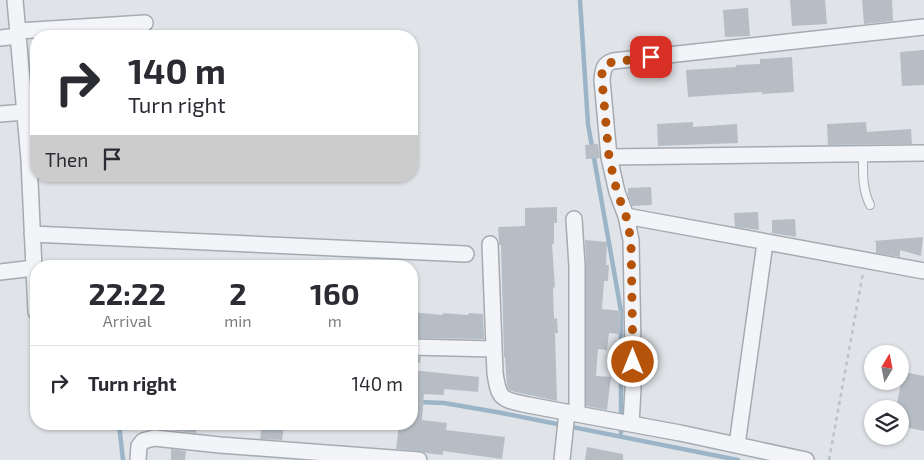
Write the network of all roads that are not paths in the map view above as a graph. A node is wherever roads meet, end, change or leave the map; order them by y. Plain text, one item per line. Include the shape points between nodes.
1 (15, 0) edge
2 (146, 23) dead end
3 (924, 28) edge
4 (65, 30) edge
5 (30, 33) edge
6 (18, 34) junction
7 (0, 38) edge
8 (25, 112) junction
9 (0, 114) edge
10 (30, 142) edge
11 (924, 153) edge
12 (863, 155) junction
13 (609, 157) junction
14 (33, 182) edge
15 (870, 205) dead end
16 (626, 216) junction
17 (574, 219) dead end
18 (32, 234) junction
19 (765, 243) junction
20 (490, 244) dead end
21 (466, 254) dead end
22 (34, 260) edge
23 (30, 268) edge
24 (924, 271) edge
25 (0, 272) edge
26 (418, 347) edge
27 (494, 349) junction
28 (572, 413) junction
29 (631, 424) junction
30 (737, 445) junction
31 (138, 460) edge
32 (418, 460) edge
33 (562, 460) edge
34 (806, 460) edge

1 - 6 street
2 - 4 street
3 - 13 street via 607,63 602,80
5 - 6 street
6 - 7 street
6 - 8 street
8 - 9 street
8 - 10 street
11 - 12 street
12 - 13 street
12 - 15 lane via 863,176
13 - 16 street
14 - 18 street
16 - 19 street
16 - 29 street via 631,240 633,285
17 - 28 street
18 - 21 street
18 - 22 street
19 - 24 street
19 - 30 street
20 - 27 street
23 - 25 street
26 - 27 street
27 - 28 street via 497,389 502,397
28 - 29 street
28 - 33 street
29 - 30 street
30 - 34 street
31 - 32 street via 139,446 143,441 154,438

